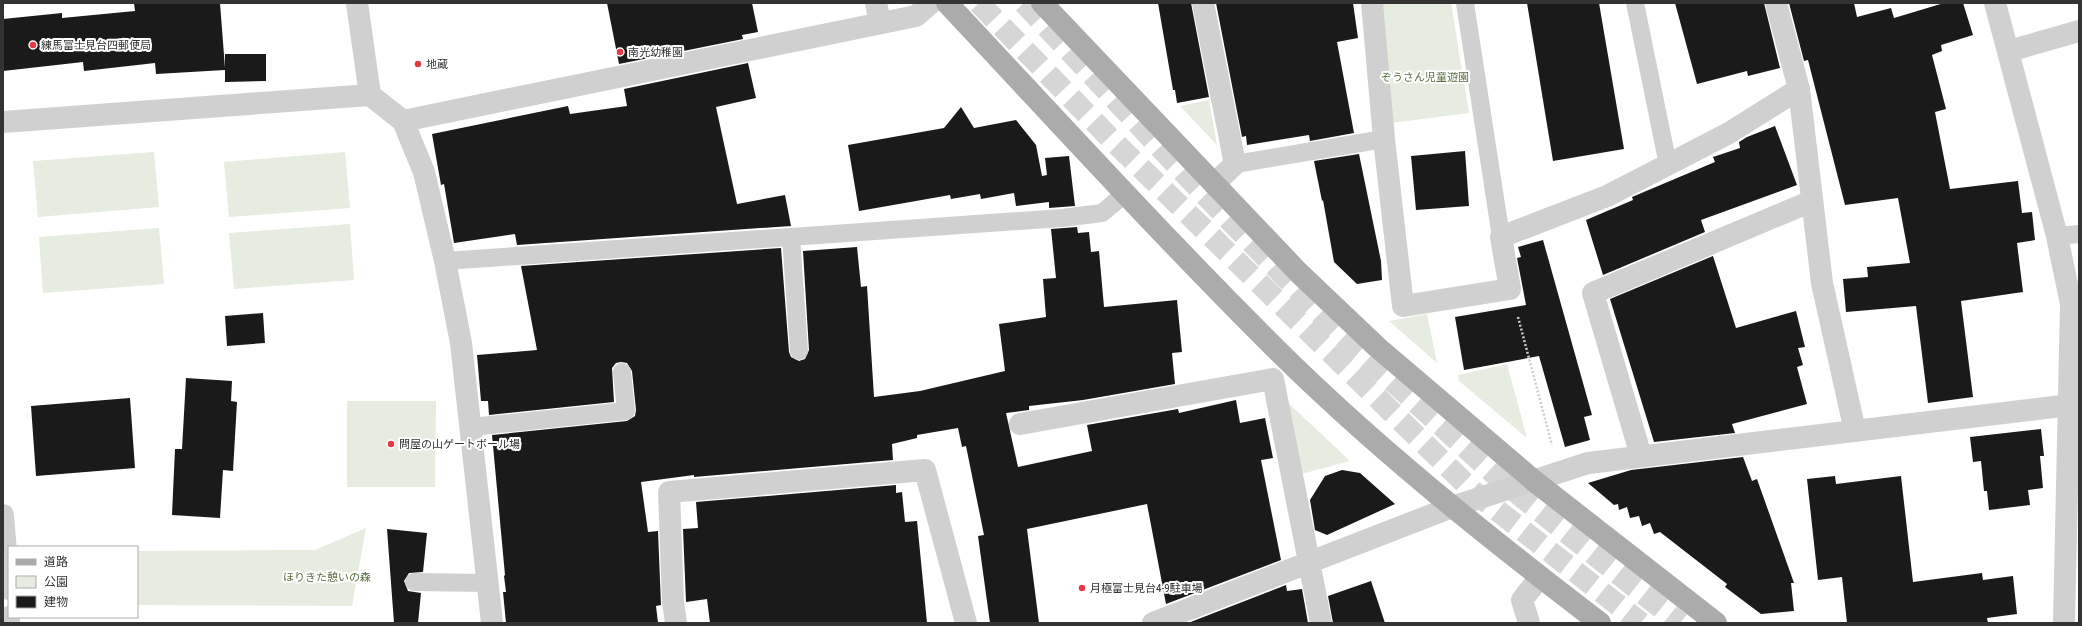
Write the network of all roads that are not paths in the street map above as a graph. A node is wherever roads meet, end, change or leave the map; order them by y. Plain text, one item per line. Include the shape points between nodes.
1 (357, 3) edge
2 (931, 3) edge
3 (947, 3) edge
4 (1203, 3) edge
5 (1372, 3) edge
6 (1465, 3) edge
7 (1634, 3) edge
8 (1776, 3) edge
9 (1995, 3) edge
10 (1046, 5) edge
11 (878, 13) edge
12 (2079, 31) edge
13 (2008, 51) junction
14 (1798, 89) junction
15 (370, 95) junction
16 (403, 120) junction
17 (3, 122) edge
18 (1384, 139) junction
19 (1235, 164) junction
20 (1668, 165) junction
21 (1214, 184) junction
22 (1126, 193) junction
23 (1812, 201) junction
24 (2079, 234) edge
25 (2057, 236) junction
26 (791, 237) junction
27 (1501, 237) junction
28 (445, 261) junction
29 (799, 351) dead end
30 (1289, 361) junction
31 (622, 372) dead end
32 (1273, 379) junction
33 (2074, 404) edge
34 (1020, 424) dead end
35 (471, 427) junction
36 (1855, 431) junction
37 (1641, 456) junction
38 (1533, 480) junction
39 (1452, 507) junction
40 (3, 515) edge
41 (1310, 562) junction
42 (8, 576) edge
43 (1540, 578) junction
44 (414, 582) dead end
45 (488, 583) junction
46 (2069, 616) edge
47 (492, 623) edge
48 (676, 623) edge
49 (966, 623) edge
50 (1154, 623) edge
51 (1320, 623) edge
52 (1530, 623) edge
53 (1600, 623) edge
54 (1716, 623) edge

1 - 15 street
2 - 11 street via 916,16
3 - 22 main road
4 - 19 street
5 - 18 street
6 - 27 lane
7 - 20 lane
8 - 14 street
9 - 13 street
10 - 21 main road
11 - 16 street
12 - 13 street
13 - 25 street
14 - 20 street via 1730,133
14 - 23 street
15 - 16 street
15 - 17 street
16 - 28 street via 424,172
18 - 19 lane
18 - 27 street via 1403,306 1510,289
19 - 21 street
20 - 27 street via 1607,196
21 - 38 main road via 1298,272 1377,347
22 - 26 lane via 1102,213
22 - 30 main road
23 - 36 street via 1822,283
23 - 37 street via 1593,293
24 - 25 lane
25 - 33 street via 2071,304
26 - 28 lane
26 - 29 lane
28 - 35 street via 461,343
30 - 32 street
30 - 39 main road via 1356,425
31 - 35 lane via 626,411
32 - 34 street
32 - 41 street
33 - 36 street
33 - 46 street
35 - 45 street
36 - 37 street
37 - 38 street via 1588,463
38 - 39 street
38 - 54 main road
39 - 41 street
39 - 43 main road
40 - 42 street
41 - 50 street
41 - 51 street
43 - 52 street via 1522,600
43 - 53 main road
44 - 45 lane
45 - 47 street
48 - 49 street via 673,602 670,492 925,470

